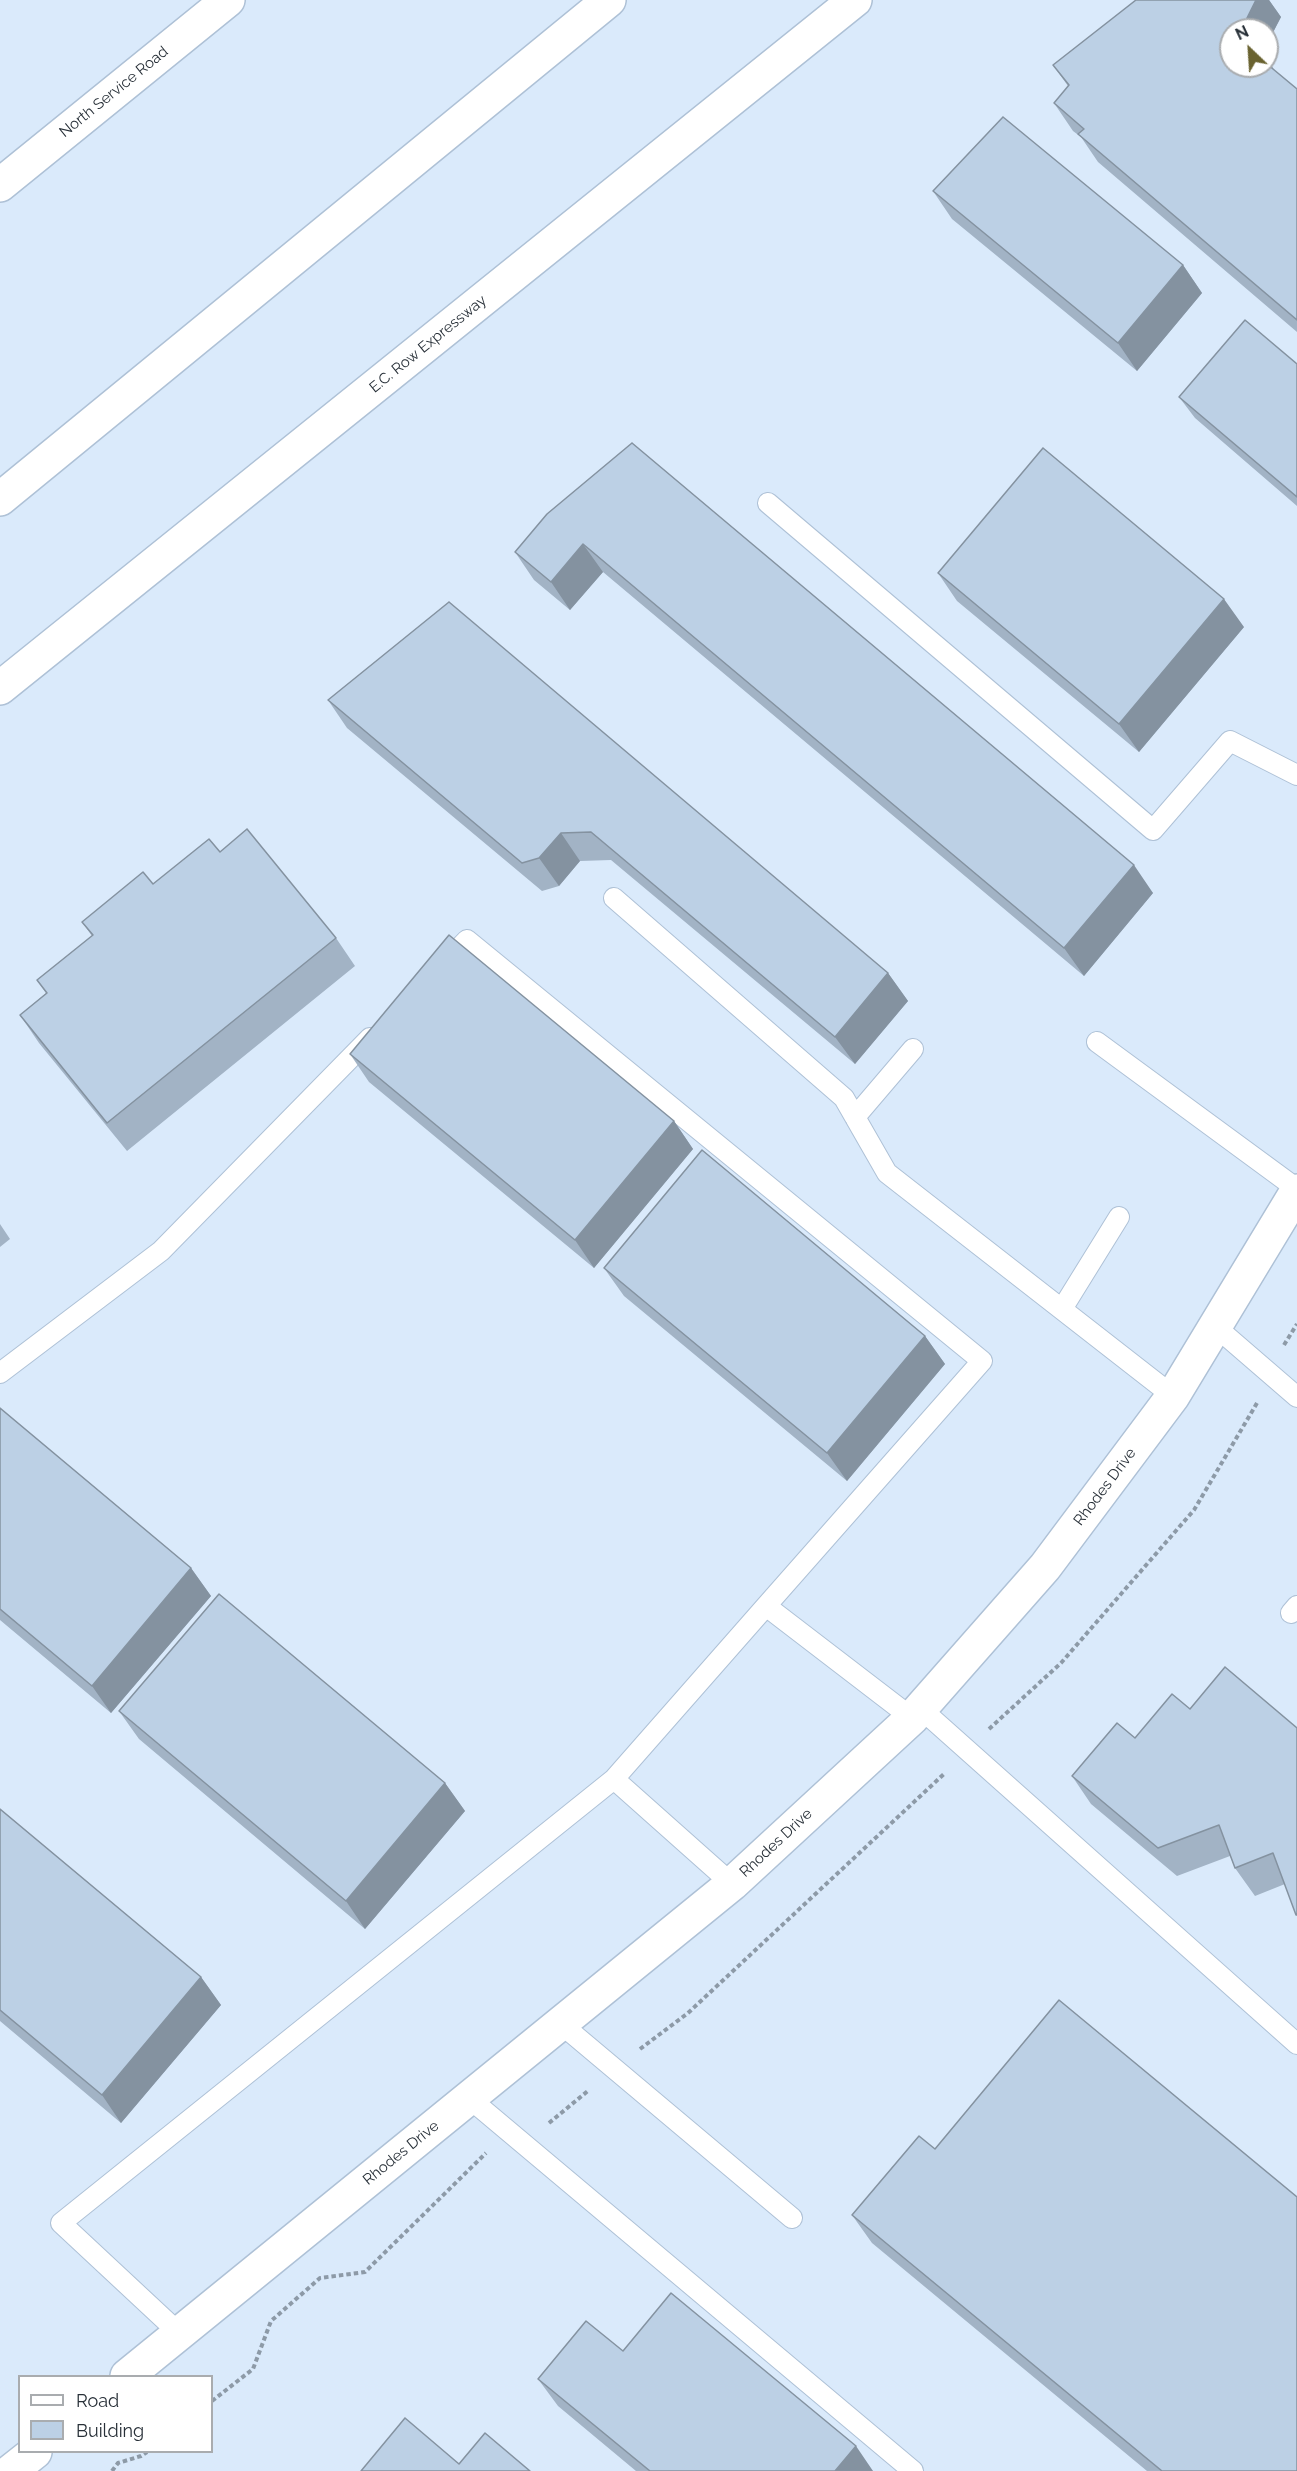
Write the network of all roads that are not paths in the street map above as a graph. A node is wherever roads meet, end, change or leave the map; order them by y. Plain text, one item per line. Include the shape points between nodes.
1 (228, 0) edge
2 (609, 0) edge
3 (855, 0) edge
4 (0, 184) edge
5 (0, 499) edge
6 (768, 503) dead end
7 (0, 688) edge
8 (1297, 775) edge
9 (614, 898) dead end
10 (434, 974) edge
11 (384, 1024) edge
12 (1097, 1042) dead end
13 (913, 1049) dead end
14 (855, 1117) junction
15 (1297, 1190) edge
16 (1119, 1217) dead end
17 (1062, 1310) junction
18 (1216, 1327) junction
19 (0, 1373) edge
20 (1173, 1396) junction
21 (1297, 1397) edge
22 (766, 1606) junction
23 (916, 1713) junction
24 (614, 1779) junction
25 (732, 1884) junction
26 (560, 2023) junction
27 (1297, 2044) edge
28 (469, 2098) junction
29 (792, 2218) dead end
30 (179, 2334) junction
31 (127, 2375) edge
32 (32, 2453) edge
33 (11, 2471) edge
34 (912, 2471) edge

1 - 4 main road, North Service Road
2 - 5 main road
3 - 7 main road, E.C. Row Expressway
6 - 8 lane via 1153,830 1230,741
9 - 14 lane via 844,1098
10 - 22 lane via 467,940 982,1361
11 - 19 lane via 161,1251
12 - 15 lane
13 - 14 lane
14 - 17 lane via 887,1173
15 - 18 main road, Rhodes Drive
16 - 17 lane
17 - 20 lane
18 - 20 main road, Rhodes Drive
18 - 21 lane
20 - 23 main road, Rhodes Drive via 1045,1567
22 - 23 lane
22 - 24 lane
23 - 25 main road, Rhodes Drive
23 - 27 lane
24 - 25 lane
24 - 30 lane via 61,2223
25 - 26 main road, Rhodes Drive
26 - 28 main road, Rhodes Drive
26 - 29 lane
28 - 30 main road, Rhodes Drive
28 - 34 lane
30 - 31 main road, Rhodes Drive
32 - 33 main road

